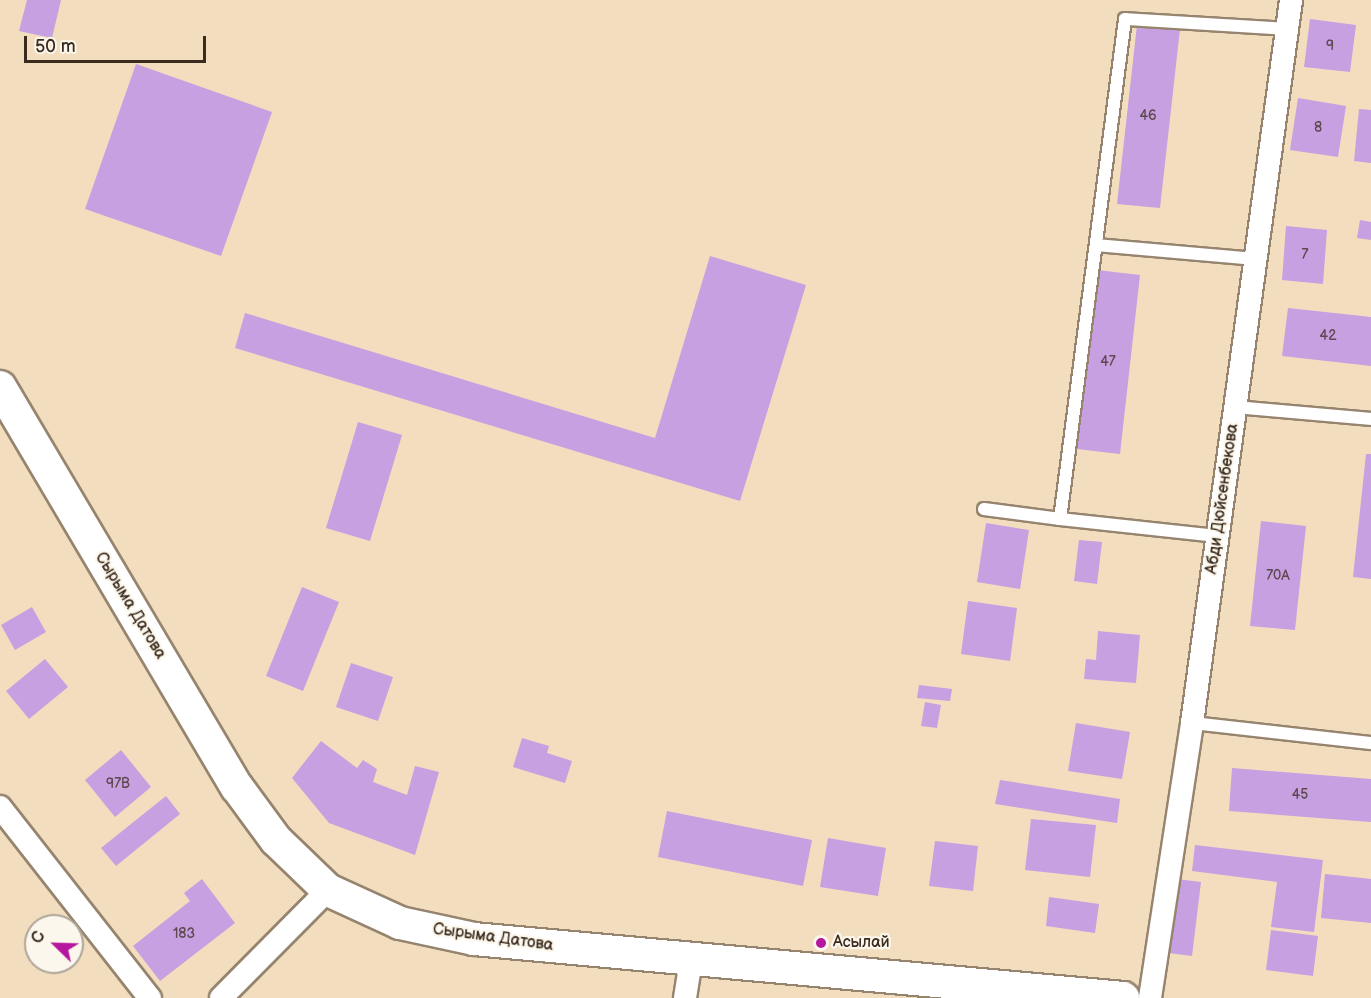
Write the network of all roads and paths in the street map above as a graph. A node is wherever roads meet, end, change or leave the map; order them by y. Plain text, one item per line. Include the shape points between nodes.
1 (1291, 0) edge
2 (1287, 29) junction
3 (1096, 245) junction
4 (1255, 259) junction
5 (0, 387) edge
6 (1235, 407) junction
7 (1371, 419) edge
8 (984, 509) dead end
9 (1060, 519) junction
10 (1217, 536) junction
11 (1192, 723) junction
12 (1371, 743) edge
13 (0, 807) edge
14 (328, 890) junction
15 (690, 961) junction
16 (150, 998) edge
17 (221, 998) edge
18 (685, 998) edge
19 (1123, 998) edge
20 (1149, 998) edge

1 - 2 street, Абди Дюйсенбекова
2 - 3 lane via 1125,19
2 - 4 street, Абди Дюйсенбекова
3 - 4 lane
3 - 9 lane
4 - 6 street, Абди Дюйсенбекова
5 - 14 street, Сырыма Датова via 237,787 276,840
6 - 7 lane
6 - 10 street, Абди Дюйсенбекова
8 - 9 lane
9 - 10 lane
10 - 11 street, Абди Дюйсенбекова
11 - 12 lane
11 - 20 street, Абди Дюйсенбекова
13 - 16 street
14 - 15 street, Сырыма Датова via 400,923 474,939
14 - 17 street
15 - 18 street
15 - 19 street, Сырыма Датова

